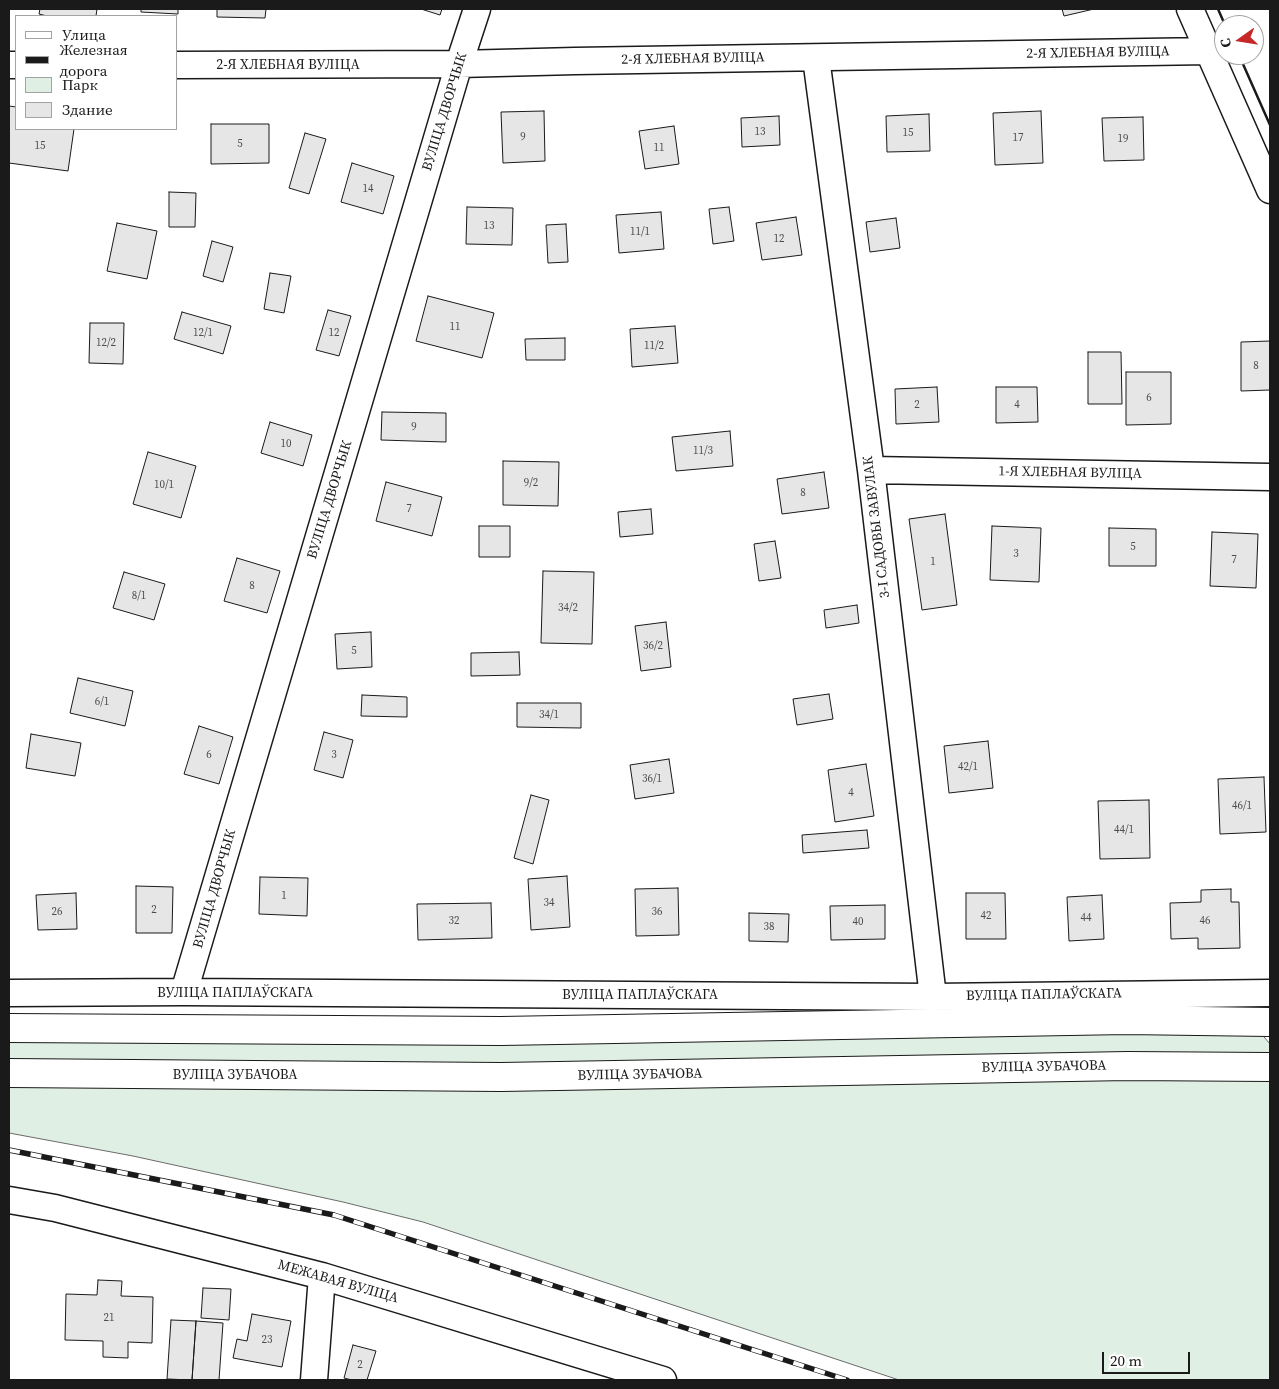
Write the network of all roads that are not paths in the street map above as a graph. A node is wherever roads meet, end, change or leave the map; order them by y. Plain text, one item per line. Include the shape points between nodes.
1 (477, 9) edge
2 (1190, 9) edge
3 (1209, 51) junction
4 (816, 58) junction
5 (458, 64) junction
6 (178, 65) edge
7 (1270, 190) edge
8 (871, 470) junction
9 (1270, 477) edge
10 (184, 992) junction
11 (9, 993) edge
12 (1270, 993) edge
13 (932, 997) junction
14 (1270, 1022) edge
15 (9, 1028) edge
16 (1270, 1068) edge
17 (9, 1074) edge
18 (9, 1200) edge
19 (322, 1276) junction
20 (314, 1380) edge
21 (662, 1380) edge

1 - 5 street, ВУЛІЦА ДВОРЧЫК
2 - 3 street
3 - 4 street, 2-Я ХЛЕБНАЯ ВУЛІЦА
3 - 7 street
4 - 5 street, 2-Я ХЛЕБНАЯ ВУЛІЦА
4 - 8 street, 3-І САДОВЫ ЗАВУЛАК
5 - 6 street, 2-Я ХЛЕБНАЯ ВУЛІЦА
5 - 10 street, ВУЛІЦА ДВОРЧЫК
8 - 9 street, 1-Я ХЛЕБНАЯ ВУЛІЦА
8 - 13 street, 3-І САДОВЫ ЗАВУЛАК
10 - 11 street, ВУЛІЦА ПАПЛАЎСКАГА
10 - 13 street, ВУЛІЦА ПАПЛАЎСКАГА
12 - 13 street, ВУЛІЦА ПАПЛАЎСКАГА
14 - 15 highway via 1126,1020 501,1031
16 - 17 highway, ВУЛІЦА ЗУБАЧОВА via 1118,1066 501,1078
18 - 19 street, МЕЖАВАЯ ВУЛІЦА via 55,1208
19 - 20 street
19 - 21 street, МЕЖАВАЯ ВУЛІЦА

